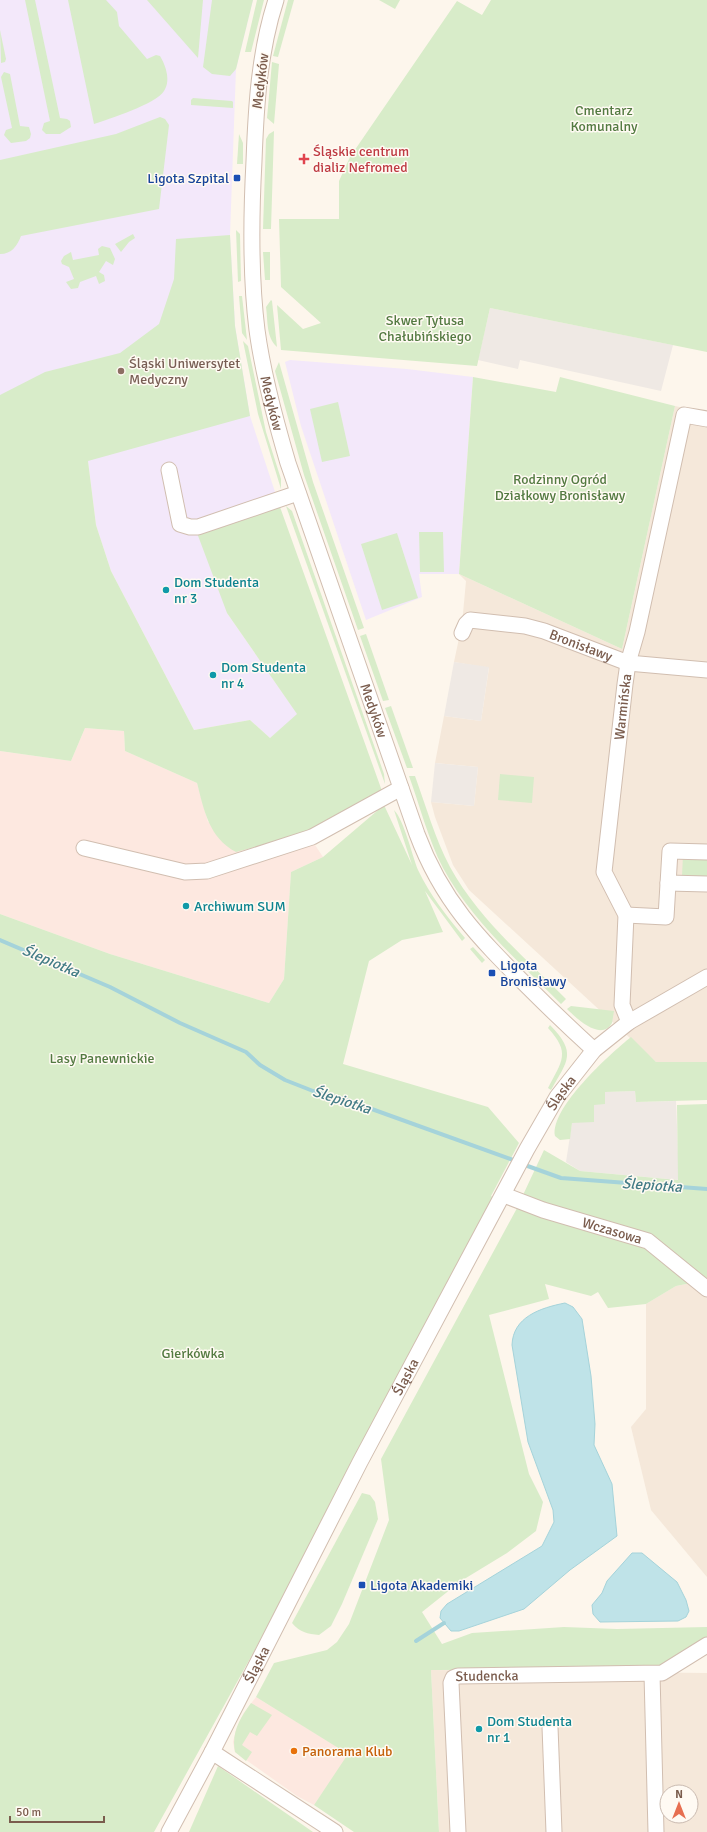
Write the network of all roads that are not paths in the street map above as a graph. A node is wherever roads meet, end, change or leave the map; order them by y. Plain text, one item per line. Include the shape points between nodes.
1 (276, 0) edge
2 (707, 419) edge
3 (169, 470) dead end
4 (298, 493) junction
5 (462, 633) dead end
6 (628, 663) junction
7 (707, 670) edge
8 (401, 788) junction
9 (84, 848) dead end
10 (707, 852) edge
11 (668, 882) junction
12 (707, 884) edge
13 (626, 915) junction
14 (707, 977) edge
15 (629, 1022) junction
16 (594, 1050) junction
17 (504, 1195) junction
18 (707, 1288) edge
19 (707, 1645) edge
20 (657, 1673) junction
21 (550, 1727) dead end
22 (212, 1752) junction
23 (169, 1832) edge
24 (335, 1832) edge
25 (458, 1832) edge
26 (554, 1832) edge
27 (656, 1832) edge

1 - 4 street, Medyków via 262,58 257,96 251,222 257,332 267,387
2 - 6 street, Warmińska via 684,415
3 - 4 street via 180,524 190,527 198,527
4 - 8 street, Medyków
5 - 6 street, Bronisławy via 470,620 525,626
6 - 7 street, Bronisławy
6 - 13 street, Warmińska via 604,872
8 - 9 street via 312,837 207,871 185,872
8 - 16 street, Medyków via 427,860 450,901 498,957
10 - 11 street via 670,851
11 - 12 street
11 - 13 street via 666,917
13 - 15 street, Warmińska via 622,1005
14 - 15 street, Śląska
15 - 16 street, Śląska
16 - 17 street, Śląska via 557,1097
17 - 18 street, Wczasowa via 543,1210 648,1241
17 - 22 street, Śląska via 360,1462
19 - 20 street
20 - 25 street, Studencka via 453,1678 451,1682
20 - 27 street
21 - 26 street
22 - 23 street, Śląska
22 - 24 street

